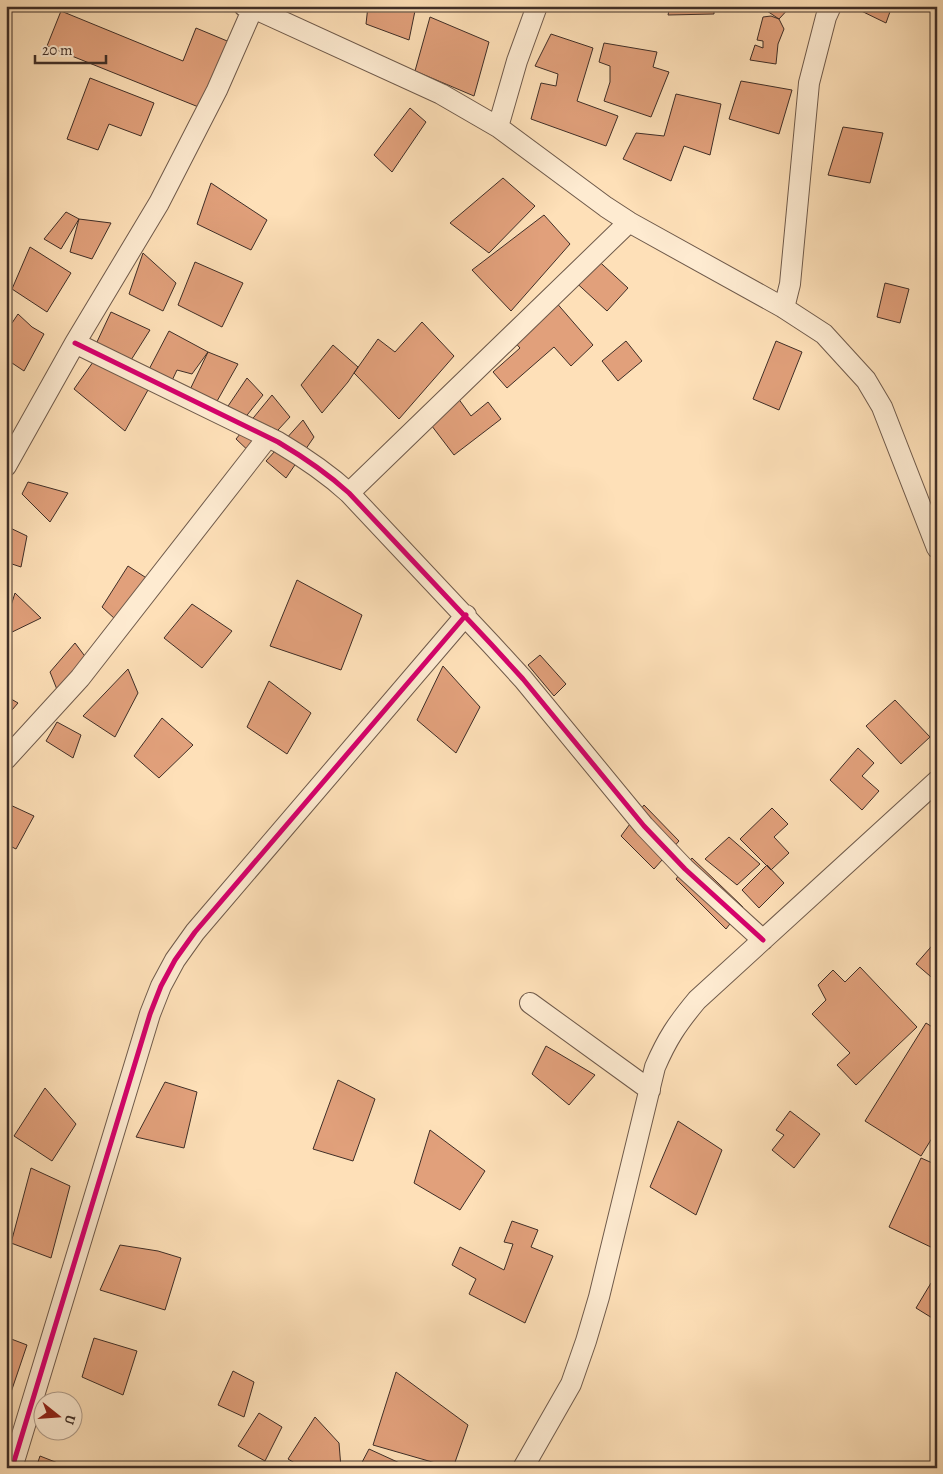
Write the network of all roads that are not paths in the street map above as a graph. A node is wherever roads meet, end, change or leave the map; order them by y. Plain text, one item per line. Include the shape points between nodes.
1 (537, 6) edge
2 (830, 6) edge
3 (249, 7) edge
4 (498, 127) junction
5 (629, 222) junction
6 (784, 308) junction
7 (75, 344) junction
8 (268, 437) junction
9 (6, 466) edge
10 (349, 493) junction
11 (937, 548) edge
12 (466, 615) junction
13 (6, 759) edge
14 (937, 781) edge
15 (763, 940) junction
16 (530, 1003) dead end
17 (650, 1090) junction
18 (12, 1468) edge
19 (524, 1468) edge

1 - 4 street
2 - 6 street via 809,83 790,284
3 - 4 street via 441,94
3 - 7 street via 218,90 159,203
4 - 5 street
5 - 6 street
5 - 10 street
6 - 11 street via 824,334 866,380 882,407
7 - 8 street
7 - 9 street
8 - 10 street via 305,458
8 - 13 street via 80,678
10 - 12 street
12 - 15 street via 660,844
12 - 18 street via 195,932 161,986
14 - 15 street
15 - 17 street via 697,1000 680,1020 665,1042
16 - 17 street
17 - 19 street via 586,1341 571,1384

